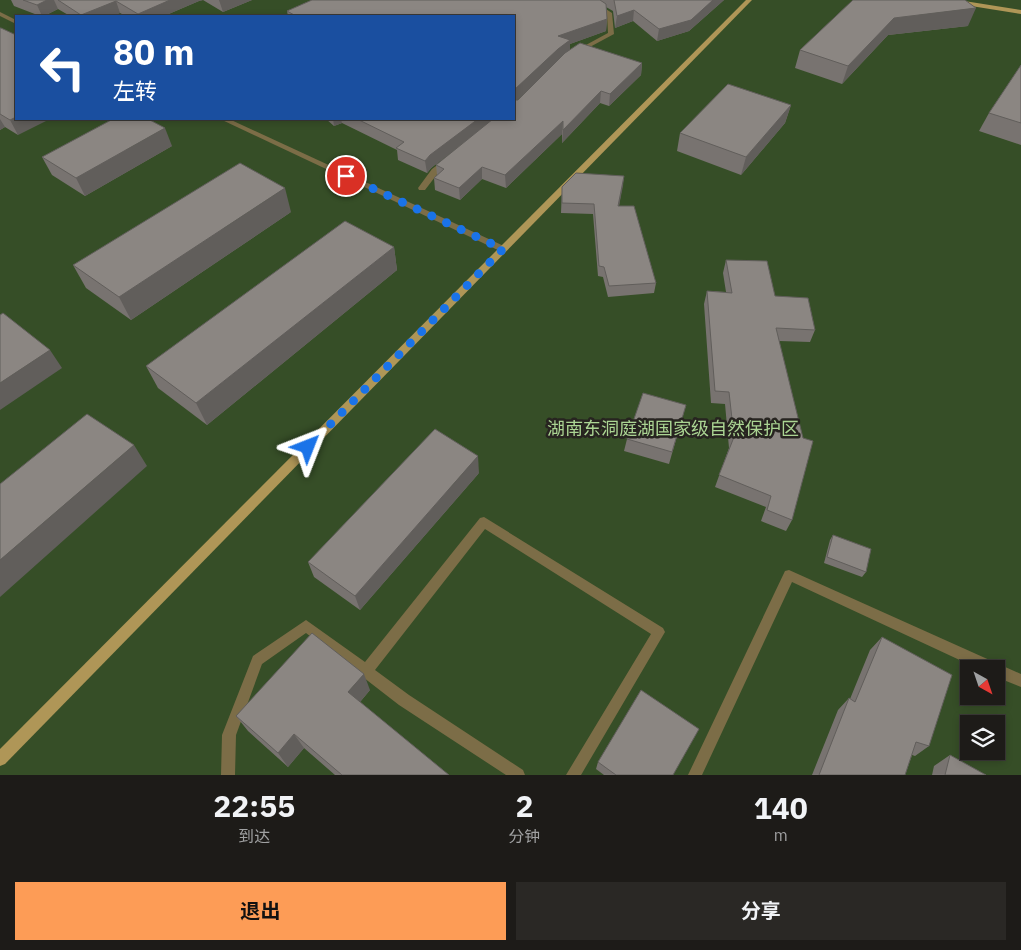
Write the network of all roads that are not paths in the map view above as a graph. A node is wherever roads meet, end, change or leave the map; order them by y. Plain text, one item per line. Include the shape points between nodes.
1 (588, 0) edge
2 (749, 0) edge
3 (946, 0) edge
4 (1021, 12) edge
5 (0, 14) edge
6 (15, 22) edge
7 (569, 57) edge
8 (226, 120) edge
9 (457, 154) edge
10 (422, 188) dead end
11 (503, 249) junction
12 (975, 660) edge
13 (366, 671) junction
14 (1005, 674) edge
15 (1021, 681) edge
16 (0, 759) edge
17 (228, 775) edge
18 (518, 775) edge
19 (573, 775) edge
20 (695, 775) edge

1 - 7 street via 610,14 611,34
2 - 11 street
3 - 4 street
5 - 6 street
8 - 11 street
9 - 10 street via 435,171
11 - 16 street
12 - 20 street via 789,575
13 - 17 street via 306,626 257,660 229,735
13 - 18 street
13 - 19 street via 484,522 659,632
14 - 15 street

